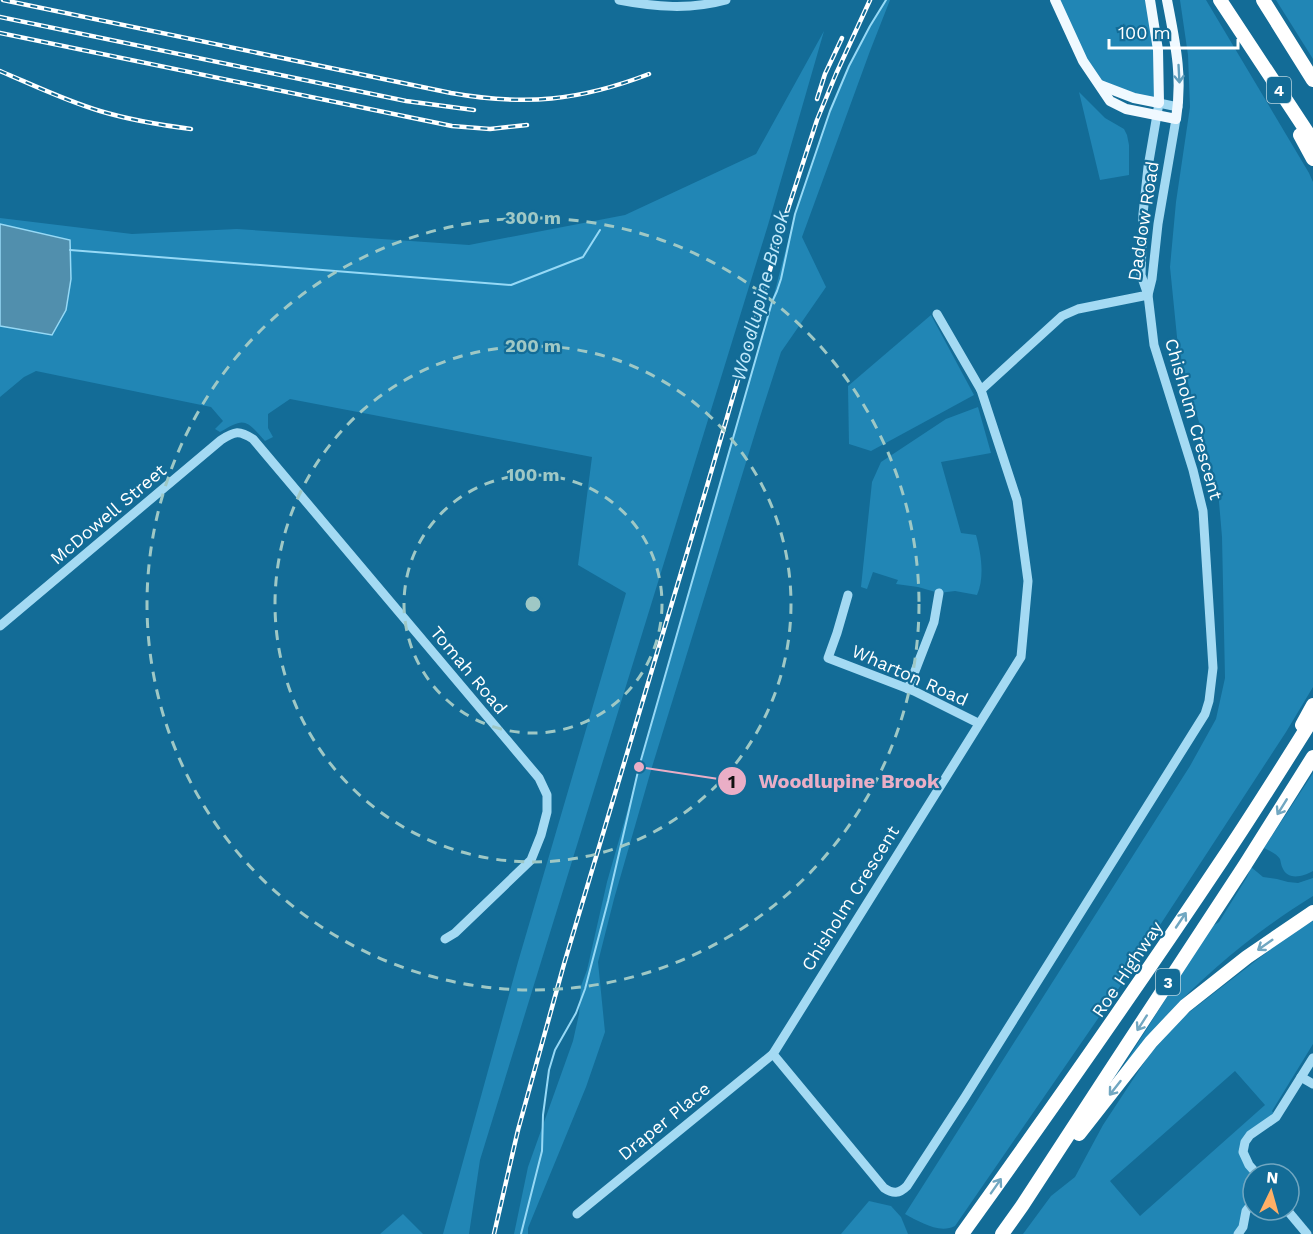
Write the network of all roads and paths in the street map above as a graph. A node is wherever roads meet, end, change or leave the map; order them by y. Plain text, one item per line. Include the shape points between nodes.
1 (619, 0) edge
2 (726, 0) edge
3 (1055, 0) edge
4 (1150, 0) edge
5 (1167, 0) edge
6 (1220, 0) edge
7 (1263, 0) edge
8 (1245, 39) junction
9 (1313, 80) edge
10 (1100, 84) junction
11 (1159, 103) junction
12 (1177, 113) junction
13 (1157, 115) junction
14 (1313, 141) edge
15 (1313, 159) edge
16 (1148, 295) junction
17 (937, 314) dead end
18 (981, 390) junction
19 (239, 432) joint
20 (848, 594) dead end
21 (939, 594) dead end
22 (0, 626) edge
23 (908, 689) junction
24 (1313, 705) edge
25 (1313, 718) edge
26 (978, 723) junction
27 (1313, 757) edge
28 (1262, 798) junction
29 (1313, 912) edge
30 (444, 939) dead end
31 (772, 1054) junction
32 (1313, 1058) edge
33 (1301, 1077) junction
34 (1313, 1084) edge
35 (1248, 1162) edge
36 (1022, 1206) junction
37 (577, 1214) dead end
38 (1297, 1222) edge
39 (963, 1234) edge
40 (1002, 1234) edge
41 (1307, 1234) edge

1 - 2 street via 670,7
3 - 10 main road via 1083,62
4 - 11 main road, Daddow Road via 1158,50
5 -> 12 main road, Daddow Road via 1180,75
6 - 8 highway, 4
7 - 9 highway, 4
8 - 14 highway, 4
8 - 15 highway
10 - 11 main road
10 - 13 main road via 1110,101 1126,109
11 - 12 street
11 - 13 street, Daddow Road
12 - 13 main road
12 - 16 street, Daddow Road
13 - 16 street, Daddow Road via 1143,214 1141,275
16 - 18 street via 1078,309 1062,316
16 - 31 street, Chisholm Crescent via 1154,345 1203,511 1214,668 1205,714 903,1190 897,1193 884,1188
17 - 18 street, Chisholm Crescent
18 - 26 street, Chisholm Crescent via 1017,500 1028,581 1021,657
19 - 22 street, McDowell Street via 221,440
19 - 30 street, Tomah Road via 253,439 538,778 548,795 541,835 531,860
20 - 23 street, Wharton Road via 828,658
21 - 23 street via 934,622
23 - 26 street, Wharton Road
24 - 28 highway
25 - 28 highway, Roe Highway / 3
26 - 31 street, Chisholm Crescent
27 -> 36 highway, 3
39 -> 28 highway, Roe Highway / 3 via 1095,1047
29 -> 36 highway via 1185,1006 1151,1042
31 - 37 street, Draper Place
32 - 33 street
33 - 34 street
33 - 35 street via 1276,1117 1245,1142 1243,1152
36 - 40 highway, 3
38 - 41 street

